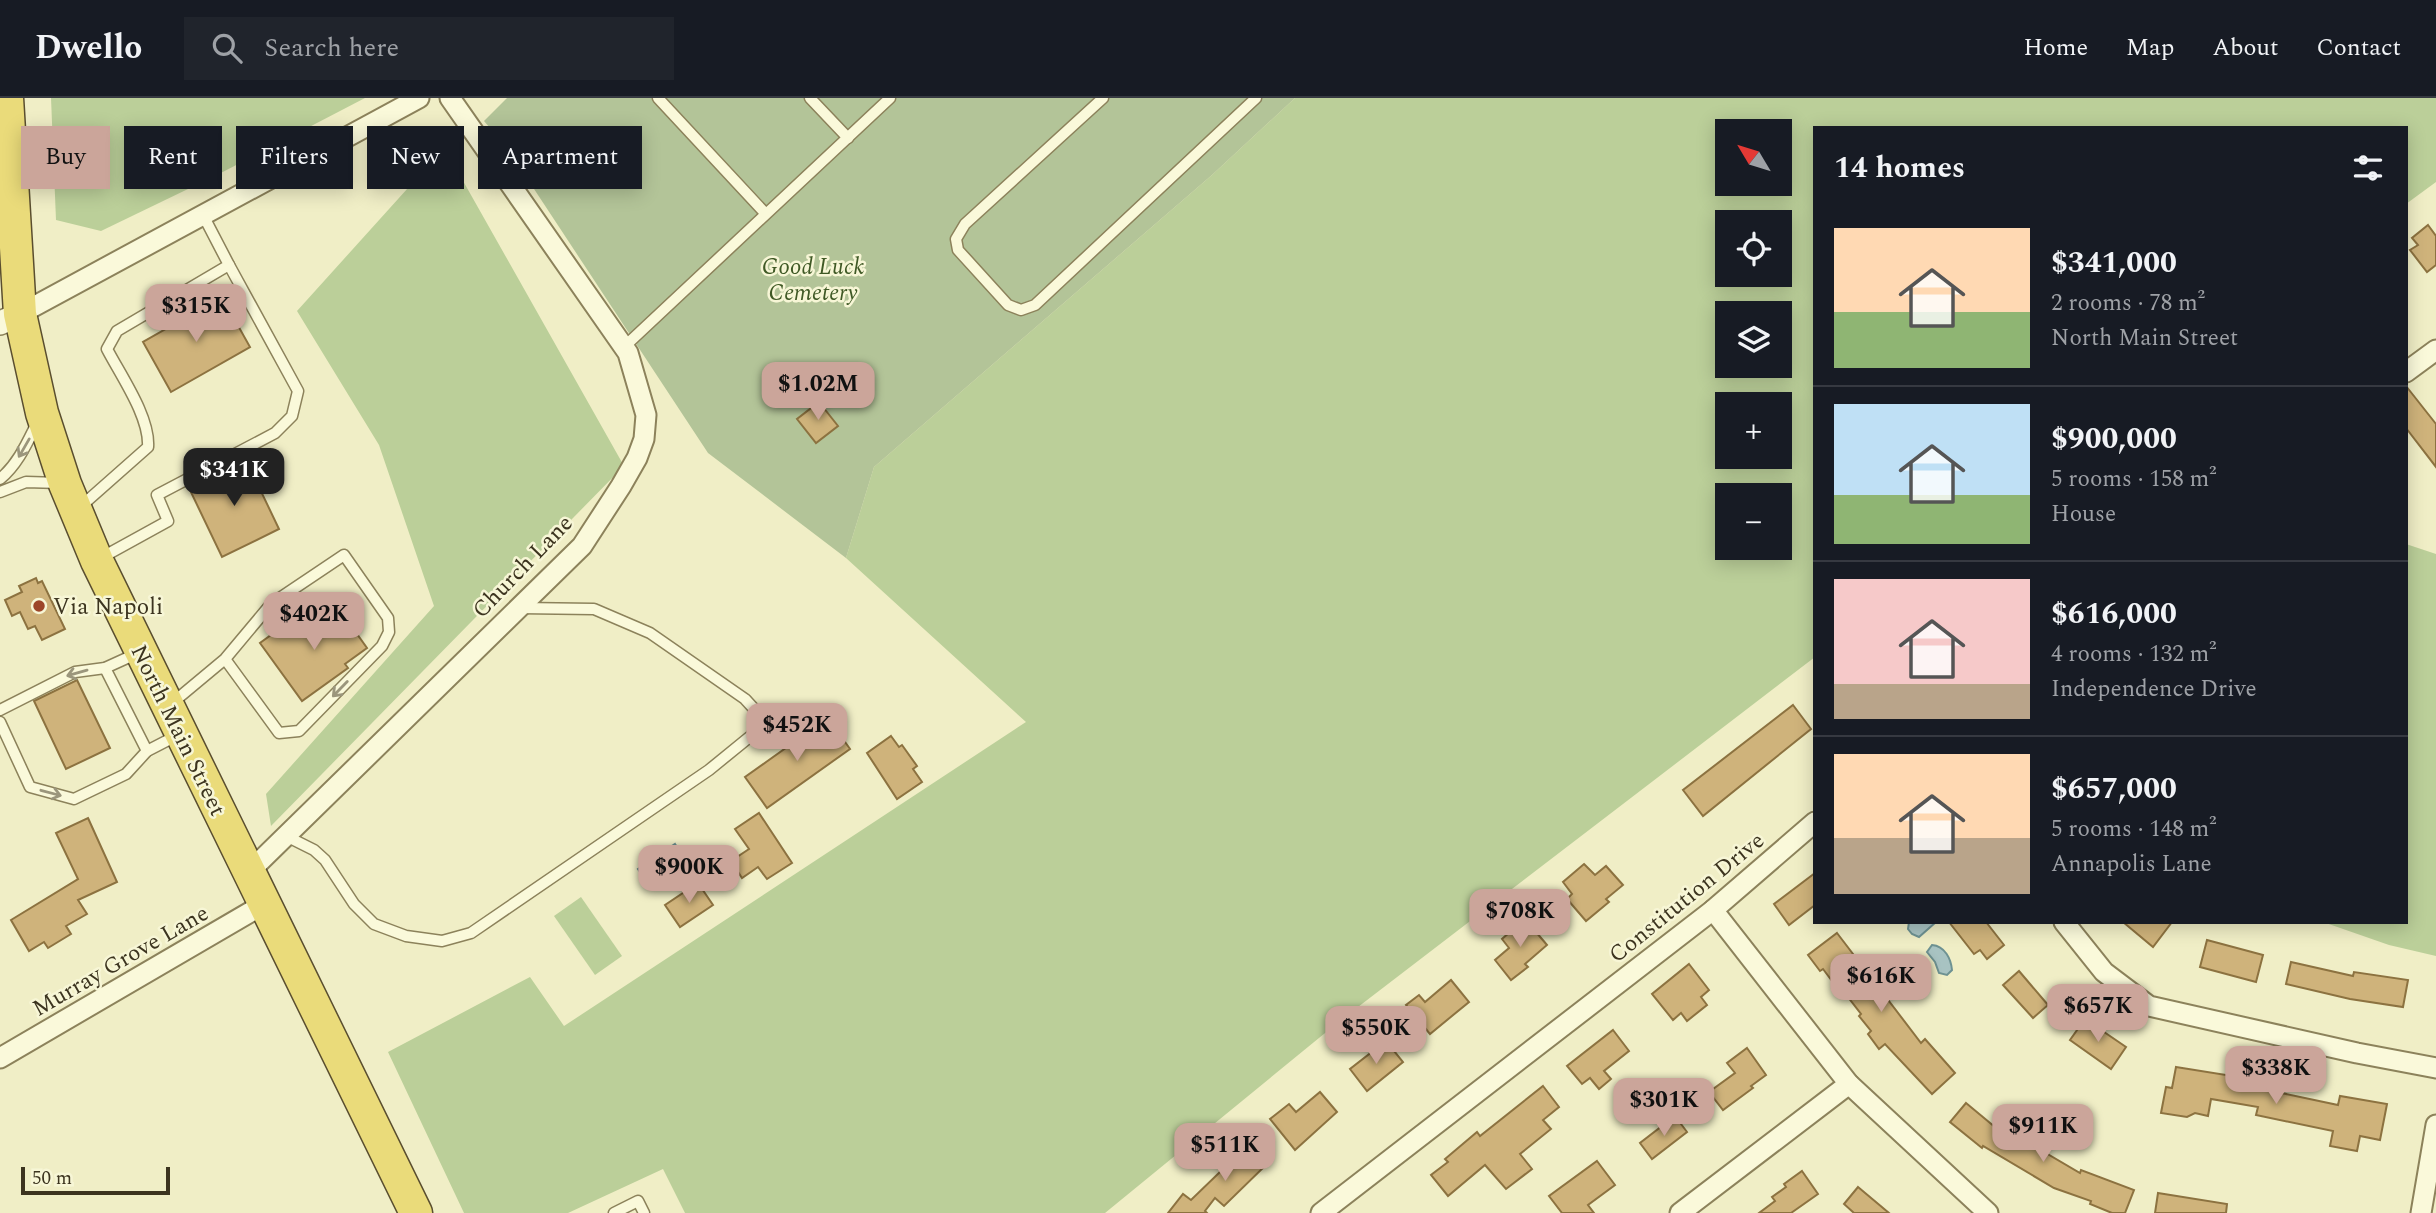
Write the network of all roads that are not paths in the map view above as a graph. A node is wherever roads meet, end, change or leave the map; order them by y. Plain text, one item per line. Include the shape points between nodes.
1 (7, 98) edge
2 (419, 98) edge
3 (450, 98) edge
4 (658, 98) edge
5 (810, 98) edge
6 (890, 98) edge
7 (1256, 98) edge
8 (1100, 99) edge
9 (848, 138) junction
10 (765, 213) junction
11 (203, 215) junction
12 (229, 265) junction
13 (10, 318) edge
14 (624, 347) junction
15 (2436, 350) edge
16 (2408, 371) edge
17 (43, 413) junction
18 (0, 479) edge
19 (0, 492) edge
20 (71, 497) junction
21 (97, 561) junction
22 (519, 608) junction
23 (141, 651) junction
24 (225, 659) junction
25 (105, 668) junction
26 (0, 710) edge
27 (174, 720) junction
28 (0, 722) edge
29 (147, 751) junction
30 (1813, 824) edge
31 (286, 835) junction
32 (248, 873) junction
33 (264, 904) junction
34 (1713, 909) junction
35 (2066, 924) edge
36 (0, 1058) edge
37 (2436, 1068) edge
38 (1849, 1084) junction
39 (2436, 1125) edge
40 (416, 1213) edge
41 (614, 1213) edge
42 (644, 1213) edge
43 (1321, 1213) edge
44 (1680, 1213) edge
45 (1988, 1213) edge
46 (2421, 1213) edge

1 - 13 highway, North Main Street
2 - 11 street
3 - 14 street, Church Lane
4 - 10 lane
5 - 9 lane
6 - 9 lane
7 - 8 lane via 1035,305 1021,310 1007,305 958,250 956,239 965,224
9 - 10 lane
10 - 14 lane
11 - 12 lane
11 - 13 street
12 - 20 lane via 117,331 107,349 141,413 148,447
12 - 21 lane via 298,391 292,416 275,433 157,495 168,521
13 - 17 highway, North Main Street
14 - 22 street, Church Lane via 646,415 637,458 582,546
15 - 16 street
17 -> 18 lane via 23,451
17 - 20 highway, North Main Street
19 - 20 lane via 26,482
20 - 21 highway, North Main Street
21 - 23 highway, North Main Street
22 - 31 street, Church Lane
22 - 31 lane via 594,609 650,633 756,710 752,735 698,778 471,933 442,941 406,936 374,924 354,904 325,860
23 - 25 lane
23 - 27 highway, North Main Street
24 -> 24 lane via 271,604 344,555 388,618 390,632 382,646 299,731 279,733
24 - 27 lane
25 -> 26 lane via 75,672
25 - 29 lane
27 - 29 lane
27 - 32 highway, North Main Street
28 -> 29 lane via 30,787 74,799 126,774
30 - 34 street, Constitution Drive
31 - 32 street, Church Lane
32 - 33 highway, North Main Street
33 - 36 street, Murray Grove Lane
33 - 40 highway, North Main Street
34 - 38 street
34 - 43 street, Constitution Drive
35 - 37 street via 2104,972 2149,1006
38 - 44 street
38 - 45 street
39 - 46 street
41 - 42 lane via 638,1201

